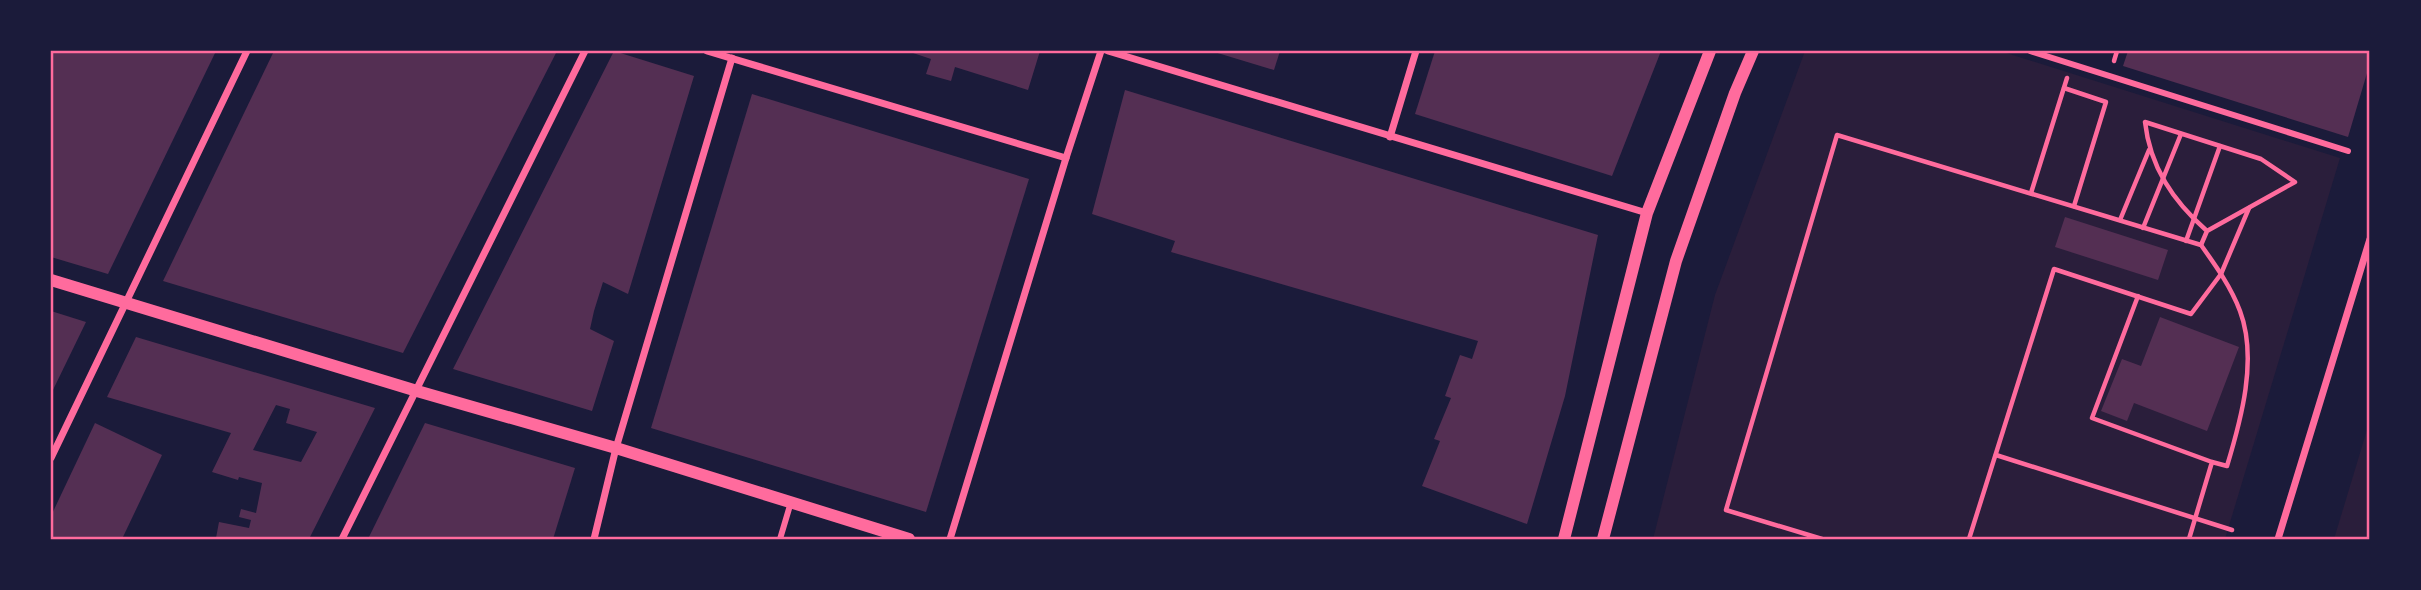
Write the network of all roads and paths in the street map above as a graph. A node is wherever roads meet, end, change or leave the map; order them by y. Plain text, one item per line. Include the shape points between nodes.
1 (247, 51) edge
2 (585, 51) edge
3 (707, 51) edge
4 (1101, 51) edge
5 (1108, 51) edge
6 (1416, 51) edge
7 (1710, 51) edge
8 (1753, 51) edge
9 (2030, 51) edge
10 (732, 58) junction
11 (2072, 64) junction
12 (2064, 88) junction
13 (2181, 134) junction
14 (1390, 137) junction
15 (2220, 146) junction
16 (2149, 149) junction
17 (2348, 151) dead end
18 (1066, 158) junction
19 (2163, 179) junction
20 (2031, 193) junction
21 (2074, 206) junction
22 (2249, 208) junction
23 (1647, 213) junction
24 (2194, 219) junction
25 (2120, 220) junction
26 (2143, 228) junction
27 (2207, 231) junction
28 (2370, 239) edge
29 (2186, 241) junction
30 (2201, 245) junction
31 (2221, 274) junction
32 (51, 280) edge
33 (2138, 296) junction
34 (125, 303) junction
35 (416, 391) junction
36 (616, 448) junction
37 (1996, 455) junction
38 (51, 458) edge
39 (2212, 462) junction
40 (791, 502) junction
41 (2195, 519) junction
42 (2232, 530) dead end
43 (342, 539) edge
44 (594, 539) edge
45 (780, 539) edge
46 (909, 539) edge
47 (950, 539) edge
48 (1564, 539) edge
49 (1603, 539) edge
50 (1822, 539) edge
51 (1969, 539) edge
52 (2189, 539) edge
53 (2278, 539) edge

1 - 34 street
2 - 35 street
3 - 10 street
4 - 18 street
5 - 14 street
6 - 14 street
7 - 23 street
8 - 49 street via 1676,261
9 - 11 street
10 - 18 street
10 - 36 street
11 - 12 path
11 - 17 street
12 - 20 path
12 - 21 path via 2106,102
13 - 15 path
13 - 16 path via 2145,122
13 - 19 path
14 - 23 street
15 - 22 path via 2261,159 2295,183
15 - 24 path
16 - 19 path
16 - 25 path
18 - 47 street
19 - 24 path
19 - 26 path
20 - 21 path
20 - 50 path via 1837,135 1726,510
21 - 25 path
22 - 27 path
22 - 31 path
23 - 48 street
24 - 27 path
24 - 29 path
25 - 26 path
26 - 29 path
27 - 30 path
28 - 53 street
29 - 30 path
30 - 31 path
31 - 33 path via 2191,314
31 - 39 path via 2241,313 2249,363 2227,466
32 - 34 street
33 - 37 path via 2053,269
33 - 39 path via 2092,418
34 - 35 street
34 - 38 street
35 - 36 street
35 - 43 street
36 - 40 street
36 - 44 street
37 - 41 path
37 - 51 path
39 - 41 path
40 - 45 street
40 - 46 street
41 - 42 path
41 - 52 path

